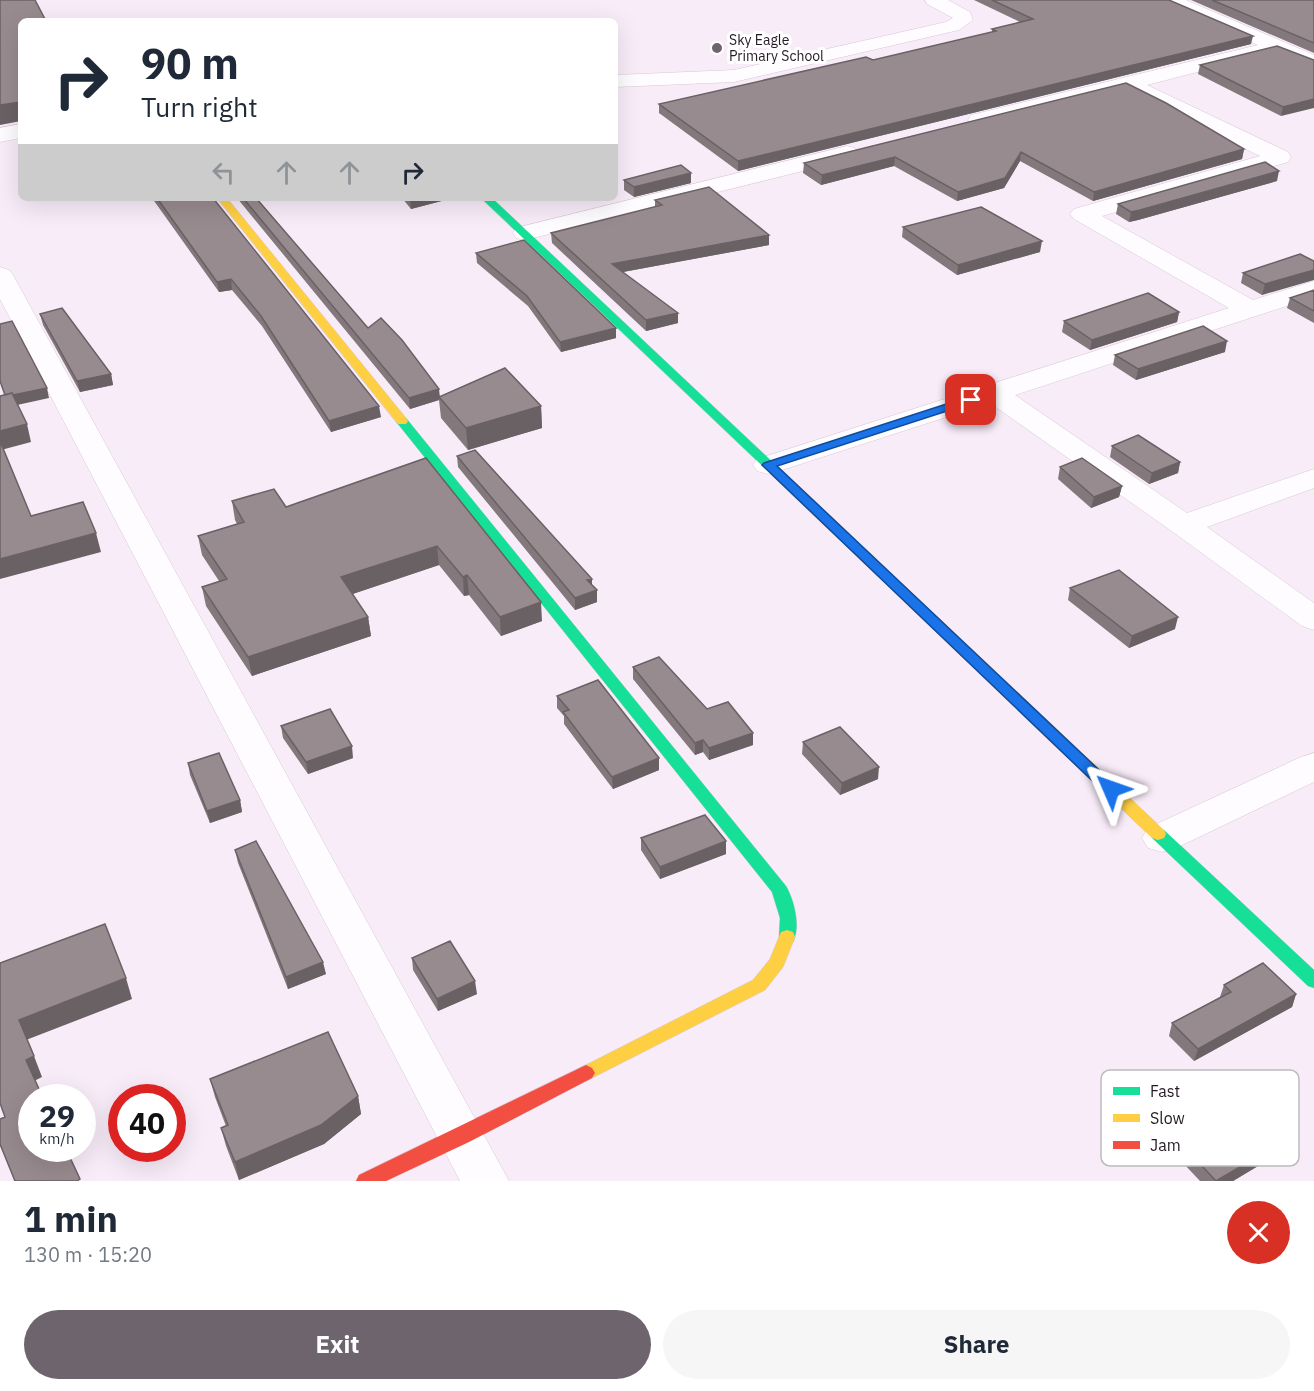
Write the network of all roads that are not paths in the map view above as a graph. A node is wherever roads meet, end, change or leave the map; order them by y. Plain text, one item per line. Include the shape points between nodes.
1 (934, 0) edge
2 (1170, 0) edge
3 (1225, 2) edge
4 (1192, 10) junction
5 (1277, 46) junction
6 (1314, 62) edge
7 (618, 81) edge
8 (1127, 83) junction
9 (953, 126) edge
10 (18, 132) edge
11 (0, 135) edge
12 (872, 147) edge
13 (224, 201) edge
14 (489, 201) edge
15 (525, 233) junction
16 (0, 275) edge
17 (1314, 289) edge
18 (1252, 309) junction
19 (994, 393) junction
20 (768, 465) junction
21 (1314, 478) edge
22 (1184, 525) junction
23 (1314, 619) edge
24 (1314, 766) edge
25 (1162, 838) junction
26 (1314, 981) edge
27 (462, 1136) junction
28 (366, 1181) edge
29 (485, 1181) edge

1 - 7 street via 963,16 963,20 952,26 745,74
2 - 4 street
3 - 4 street
4 - 5 street
5 - 6 street
5 - 8 street
8 - 9 street
8 - 18 street via 1280,157 1082,214
10 - 11 street
12 - 15 street
13 - 27 street via 780,890 788,909 789,936 780,959 759,985
14 - 15 street
15 - 20 street
16 - 27 street
17 - 18 street
18 - 19 street
19 - 20 street
19 - 22 street
20 - 25 street
21 - 22 street
22 - 23 street
24 - 25 street
25 - 26 street
27 - 28 street
27 - 29 street

